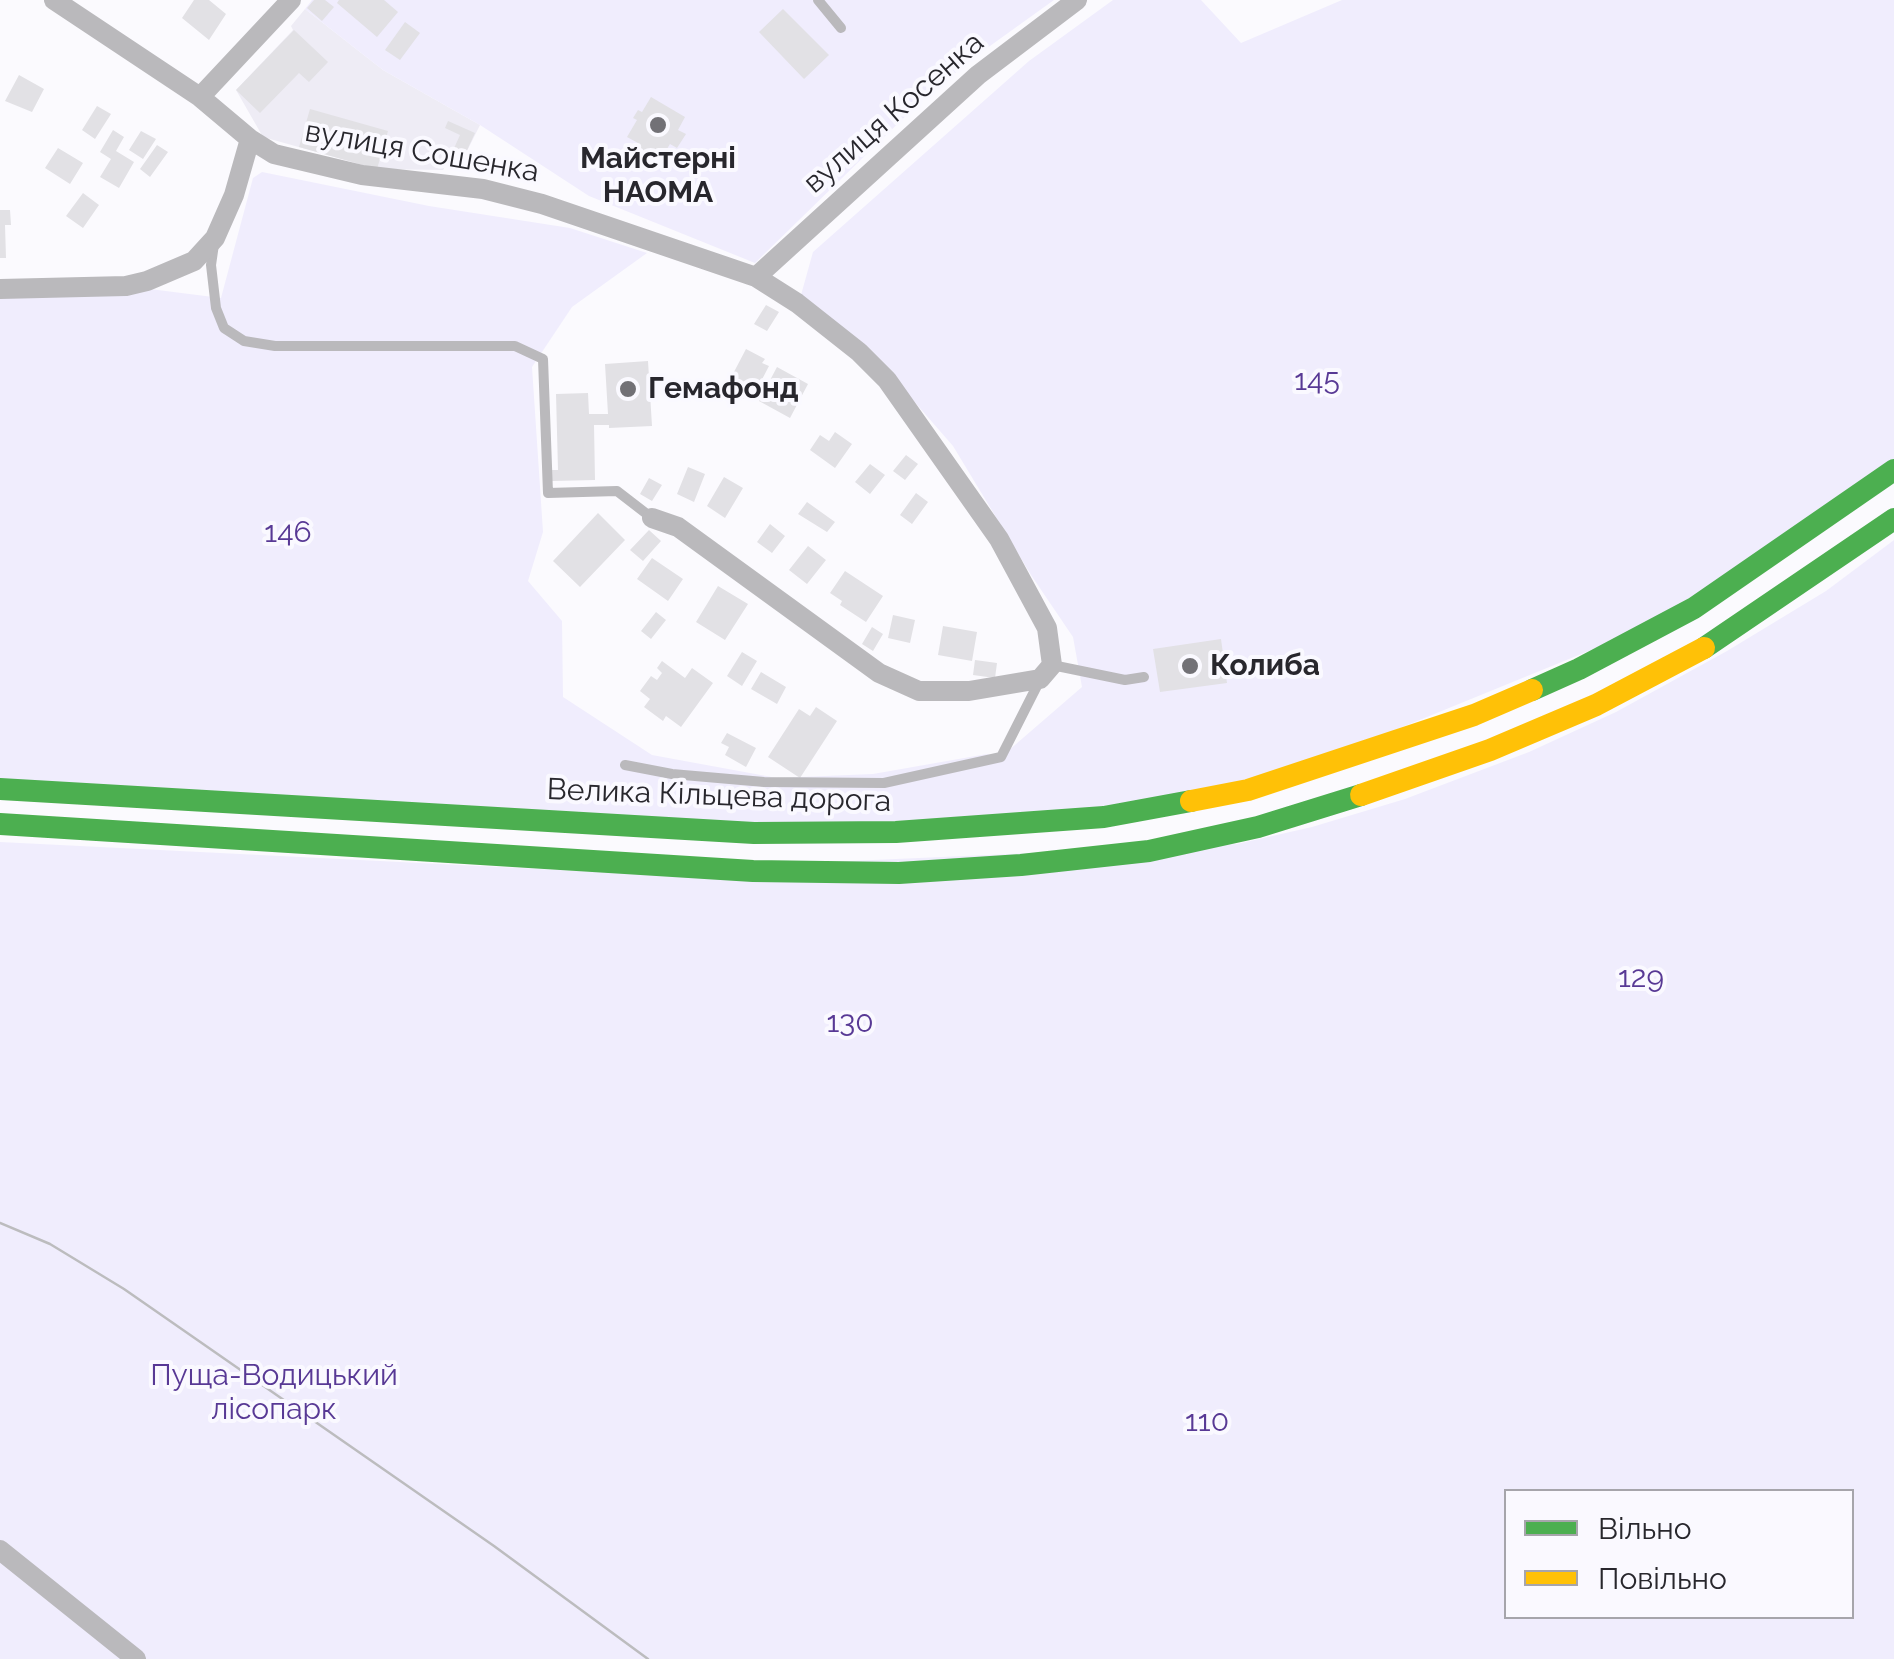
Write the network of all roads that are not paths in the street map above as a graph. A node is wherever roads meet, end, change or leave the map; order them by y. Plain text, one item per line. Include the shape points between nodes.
1 (54, 0) edge
2 (290, 0) edge
3 (818, 0) edge
4 (1077, 0) edge
5 (842, 28) dead end
6 (200, 97) junction
7 (250, 140) junction
8 (216, 238) junction
9 (756, 277) junction
10 (0, 289) edge
11 (1894, 470) edge
12 (652, 518) joint
13 (1894, 519) edge
14 (1046, 672) junction
15 (1144, 677) dead end
16 (625, 766) dead end
17 (0, 789) edge
18 (0, 824) edge
19 (0, 1550) edge
20 (136, 1659) edge

1 - 6 street, вулиця Сошенка
2 - 6 street
3 - 5 lane
4 - 9 street, вулиця Косенка via 978,75
6 - 7 street, вулиця Сошенка
7 - 8 street
7 - 9 street, вулиця Сошенка via 310,165 483,189 542,204
8 - 10 street via 194,261 126,286
8 - 12 lane via 216,308 224,328 244,341 515,346 542,359 548,493 617,491
9 - 14 street, вулиця Сошенка via 797,302 887,380 999,540 1047,628
11 - 17 main road, Велика Кільцева дорога via 1694,608 1579,669 1350,758 1248,790 1136,812 1018,826 754,833
12 - 14 street via 678,527 879,673 919,691 969,691
13 - 18 main road via 1715,642 1596,705 1361,795 1148,851 899,873 753,871
14 - 15 lane
14 - 16 lane via 1001,757 884,783 764,782
19 - 20 street

